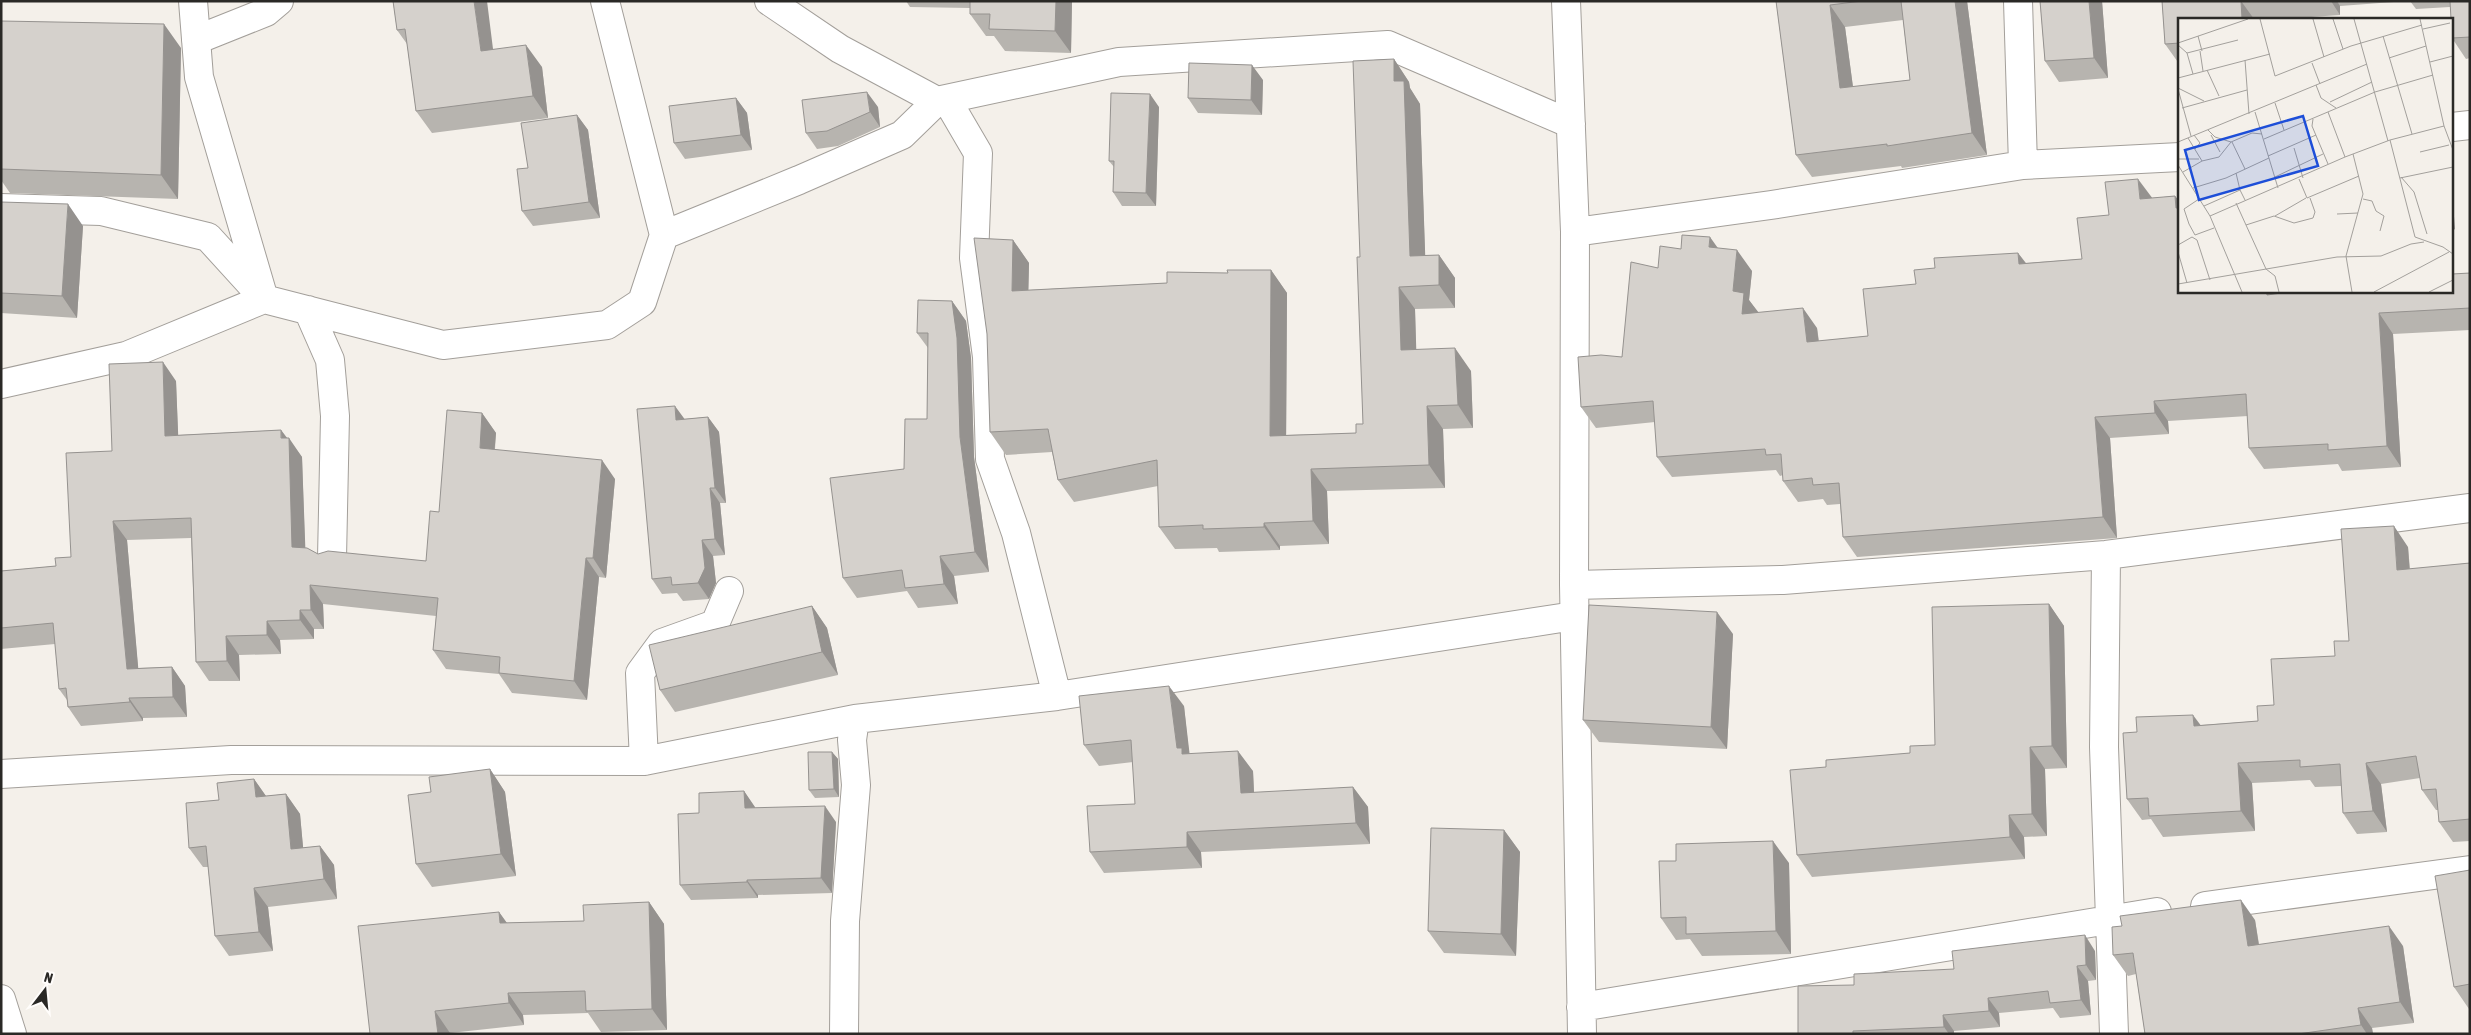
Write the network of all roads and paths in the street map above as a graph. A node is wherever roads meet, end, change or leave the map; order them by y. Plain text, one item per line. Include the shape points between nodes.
1 (193, 1) edge
2 (279, 1) edge
3 (606, 1) edge
4 (769, 1) edge
5 (1566, 1) edge
6 (2018, 1) edge
7 (196, 40) junction
8 (942, 101) junction
9 (1571, 124) junction
10 (2470, 125) edge
11 (2454, 127) edge
12 (2178, 157) edge
13 (2023, 165) junction
14 (1, 208) edge
15 (1575, 232) junction
16 (664, 235) junction
17 (264, 299) junction
18 (308, 310) junction
19 (1, 384) edge
20 (2470, 508) edge
21 (2106, 555) junction
22 (332, 558) edge
23 (1574, 585) junction
24 (729, 591) dead end
25 (1574, 616) junction
26 (1057, 696) junction
27 (855, 719) junction
28 (644, 761) junction
29 (1, 774) edge
30 (2470, 870) edge
31 (2111, 918) junction
32 (1581, 1007) junction
33 (844, 1034) edge
34 (1582, 1034) edge
35 (2114, 1034) edge

1 - 7 street
2 - 7 street via 266,12
3 - 16 street
4 - 8 street via 840,49
5 - 9 street
6 - 13 street
7 - 17 street via 199,77
8 - 9 street via 1119,62 1388,45
8 - 16 street via 902,135
8 - 26 street via 978,153 974,258 988,357 990,459 1016,533
9 - 15 street
10 - 11 street
12 - 13 street
13 - 15 street
14 - 17 street via 100,211 208,237
15 - 23 street
16 - 18 street via 642,302 607,325 443,345
17 - 18 street
17 - 19 street via 126,356
18 - 22 street via 330,360 335,416
20 - 21 street
21 - 23 street via 1783,580
21 - 31 street via 2104,747
23 - 25 street
24 - 28 street via 715,624 662,643 640,673
25 - 26 street
25 - 32 street
26 - 27 street
27 - 28 street
27 - 33 street via 852,740 856,785 844,921
28 - 29 street via 232,760
30 - 31 street
31 - 32 street
31 - 35 street
32 - 34 street

